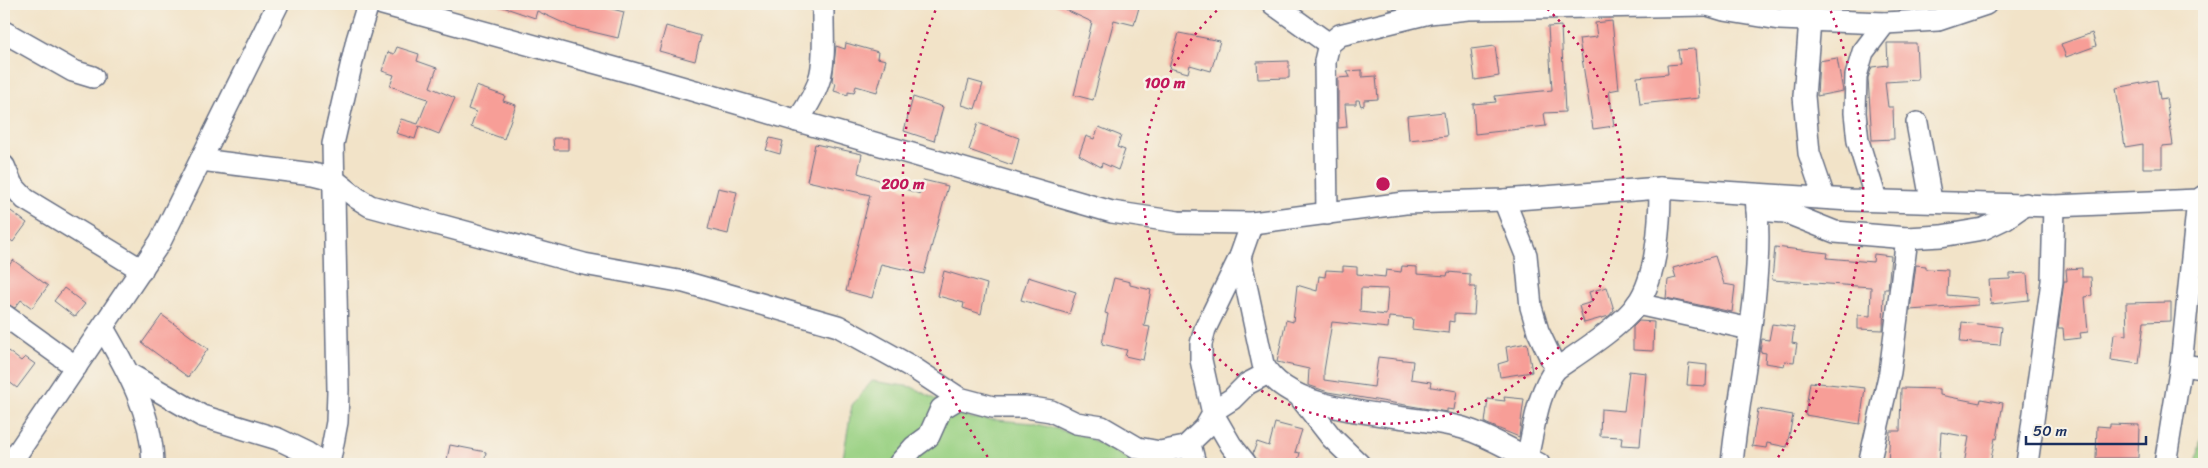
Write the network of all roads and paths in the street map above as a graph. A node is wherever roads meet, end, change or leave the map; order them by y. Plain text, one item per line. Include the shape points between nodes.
1 (260, 4) edge
2 (278, 4) edge
3 (368, 4) edge
4 (382, 4) edge
5 (823, 4) edge
6 (1273, 4) edge
7 (1706, 4) edge
8 (1986, 4) edge
9 (1810, 22) junction
10 (1885, 23) junction
11 (4, 32) edge
12 (263, 33) junction
13 (1329, 44) junction
14 (93, 77) dead end
15 (798, 121) junction
16 (1918, 123) dead end
17 (201, 160) junction
18 (4, 166) edge
19 (333, 179) junction
20 (1660, 188) junction
21 (1824, 198) junction
22 (1876, 199) junction
23 (1504, 200) junction
24 (1931, 200) junction
25 (2202, 200) edge
26 (1756, 202) junction
27 (2026, 204) junction
28 (2054, 206) junction
29 (1327, 214) junction
30 (1252, 223) junction
31 (1907, 238) junction
32 (1240, 258) junction
33 (142, 270) junction
34 (1637, 304) junction
35 (4, 315) edge
36 (103, 328) junction
37 (1750, 329) junction
38 (2181, 365) junction
39 (76, 367) junction
40 (2204, 368) edge
41 (1556, 370) junction
42 (1268, 373) junction
43 (131, 375) junction
44 (1300, 397) junction
45 (959, 398) junction
46 (1213, 412) junction
47 (1192, 454) edge
48 (1533, 461) edge
49 (10, 464) edge
50 (153, 464) edge
51 (324, 464) edge
52 (329, 464) edge
53 (899, 464) edge
54 (1246, 464) edge
55 (1359, 464) edge
56 (1732, 464) edge
57 (1869, 464) edge
58 (2027, 464) edge
59 (2165, 464) edge

1 - 12 street
2 - 12 street
3 - 19 street via 333,144
4 - 15 street
5 - 15 street via 822,74
6 - 13 street
7 - 9 street via 1755,16
7 - 13 street via 1468,9 1429,13 1340,35
8 - 10 street via 1938,20
9 - 10 street
9 - 21 street via 1804,96 1809,153
10 - 22 street via 1863,52 1856,76 1858,141
11 - 14 street via 74,71
12 - 17 street
13 - 29 street via 1325,61
15 - 30 street via 1112,212 1178,222
16 - 24 street
17 - 19 street
17 - 33 street via 160,242
18 - 33 street via 12,185 25,198
19 - 45 street via 370,206 584,264 684,282 838,326 912,367
19 - 52 street via 338,390
20 - 23 street
20 - 26 street
20 - 34 street via 1656,249
21 - 22 street
21 - 26 street
22 - 24 street
23 - 29 street via 1405,203
23 - 41 street via 1526,255 1531,307 1538,331
24 - 27 street
25 - 28 street
25 - 38 street
26 - 31 street via 1835,232
26 - 37 street via 1760,244
27 - 28 street
27 - 31 street via 1983,229
28 - 58 street via 2052,281
29 - 30 street
30 - 32 street
31 - 57 street via 1890,372
32 - 42 street via 1263,364
32 - 46 street via 1205,329 1201,344 1200,360
33 - 36 street
34 - 37 street
34 - 41 street via 1606,333
35 - 39 street
36 - 39 street
36 - 43 street
37 - 56 street
38 - 40 street
38 - 59 street
39 - 49 street
41 - 48 street via 1543,391
42 - 44 street
42 - 46 street via 1247,384
43 - 50 street via 147,418
43 - 51 street via 202,416 278,439
44 - 48 street via 1463,428
44 - 55 street
45 - 47 street via 993,407 1043,409 1076,423 1102,427 1130,444 1150,451
45 - 53 street via 942,409 929,436
46 - 47 street
46 - 54 street

